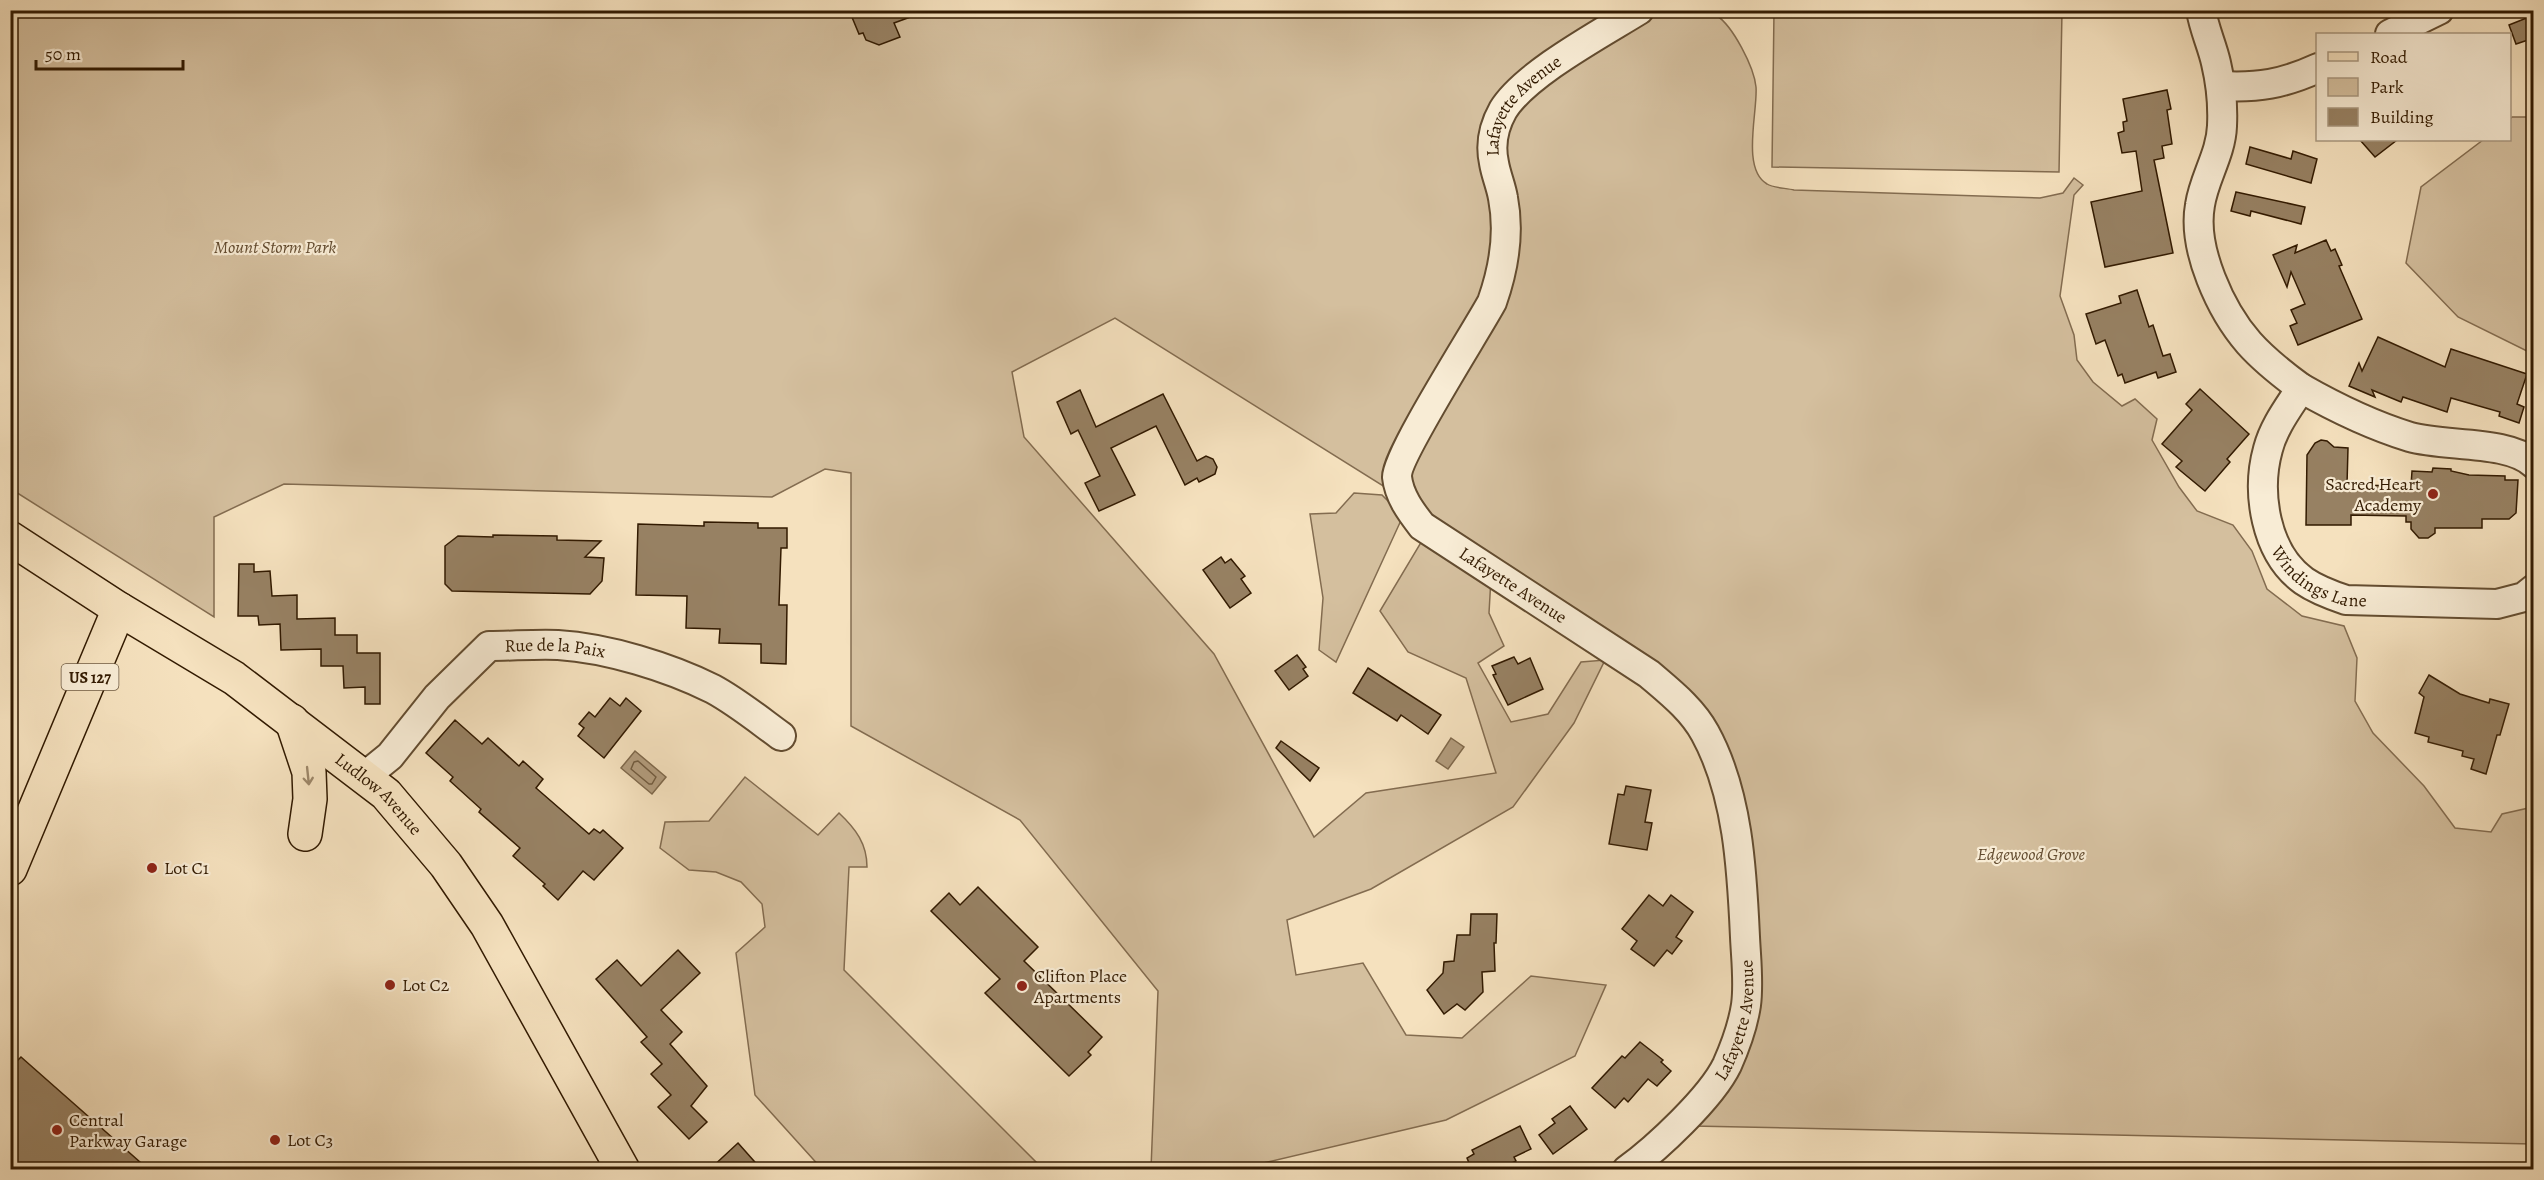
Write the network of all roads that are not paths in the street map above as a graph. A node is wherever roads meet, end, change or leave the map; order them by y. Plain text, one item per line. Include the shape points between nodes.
1 (1639, 10) edge
2 (2201, 10) edge
3 (2439, 10) edge
4 (2392, 33) edge
5 (2316, 69) edge
6 (2221, 86) junction
7 (2301, 388) junction
8 (2534, 464) edge
9 (10, 538) edge
10 (2534, 589) edge
11 (119, 609) junction
12 (292, 721) junction
13 (782, 735) dead end
14 (364, 777) junction
15 (305, 834) dead end
16 (10, 869) edge
17 (623, 1170) edge
18 (1627, 1170) edge

1 - 18 street, Lafayette Avenue via 1548,68 1503,110 1492,144 1506,225 1501,278 1492,302 1411,441 1397,475 1404,499 1422,526 1649,674 1676,696 1704,730 1721,769 1742,877 1746,1004 1726,1068 1655,1148
2 - 6 street
3 - 4 street
5 - 6 street via 2255,87
6 - 7 street via 2222,130 2199,208 2198,233 2203,255 2224,304 2248,342
7 - 8 street via 2380,427 2437,443 2504,449
7 - 10 street, Windings Lane via 2268,447 2263,498 2276,546 2303,580 2325,594 2346,600 2497,604 2524,597
9 - 11 main road, Ludlow Avenue
11 - 12 main road, Ludlow Avenue via 234,678
11 - 16 main road, US 127
12 - 14 main road, Ludlow Avenue
12 -> 15 main road via 309,772
13 - 14 street, Rue de la Paix via 714,690 641,662 559,645 489,646 437,698 390,756
14 - 17 main road, Ludlow Avenue via 386,794 424,837 487,924

